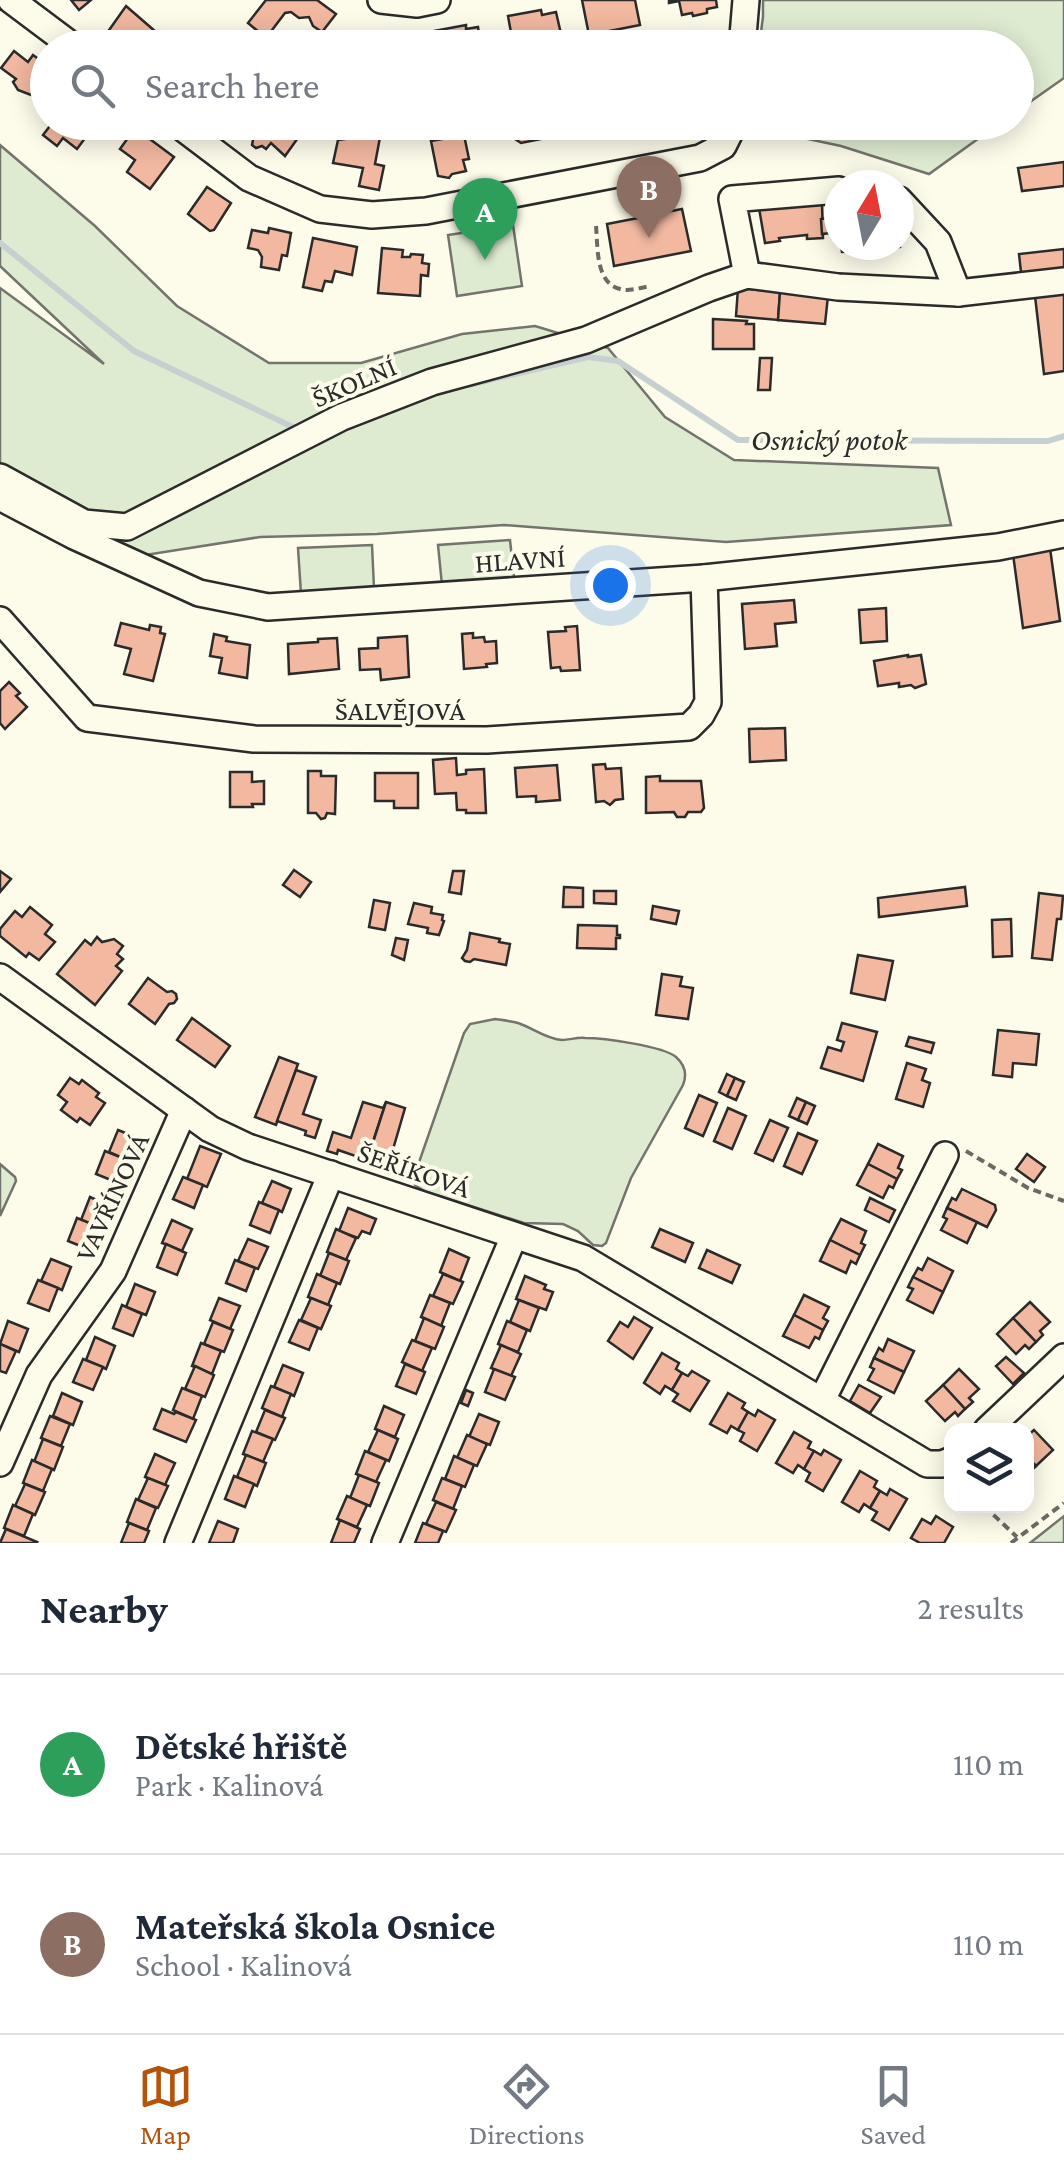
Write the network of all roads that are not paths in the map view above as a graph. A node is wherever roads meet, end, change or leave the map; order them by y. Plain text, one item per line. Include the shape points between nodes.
1 (11, 0) edge
2 (381, 0) edge
3 (436, 0) edge
4 (746, 0) edge
5 (51, 30) edge
6 (744, 30) edge
7 (199, 140) edge
8 (726, 140) edge
9 (824, 191) edge
10 (914, 216) edge
11 (747, 275) junction
12 (1064, 281) edge
13 (958, 293) junction
14 (0, 477) edge
15 (0, 497) edge
16 (1064, 534) edge
17 (704, 578) junction
18 (0, 620) edge
19 (0, 976) edge
20 (184, 1110) junction
21 (956, 1153) road end
22 (331, 1174) junction
23 (514, 1236) junction
24 (1064, 1357) edge
25 (822, 1400) junction
26 (994, 1423) edge
27 (0, 1463) edge
28 (944, 1463) edge
29 (178, 1543) edge
30 (385, 1543) edge

1 - 5 street
2 - 3 street
4 - 6 street
7 - 8 street via 249,178 320,208 372,215 426,211 700,158
9 - 11 street via 732,198
10 - 13 street via 938,242
11 - 13 street, ŠKOLNÍ
11 - 14 street, ŠKOLNÍ via 586,340 432,382 342,417 127,527 84,523
12 - 13 street, ŠKOLNÍ
15 - 17 street, HLAVNÍ via 198,593 268,607
16 - 17 street, HLAVNÍ
17 - 18 street, ŠALVĚJOVÁ via 708,702 689,727 487,740 254,739 86,718
19 - 20 street, ŠEŘÍKOVÁ
20 - 22 street, ŠEŘÍKOVÁ via 227,1138
20 - 27 street, VAVŘÍNOVÁ via 113,1271 39,1375
21 - 25 street
22 - 23 street, ŠEŘÍKOVÁ
22 - 29 street
23 - 25 street, ŠEŘÍKOVÁ via 583,1258
23 - 30 street
24 - 26 street
25 - 28 street, ŠEŘÍKOVÁ via 927,1464

